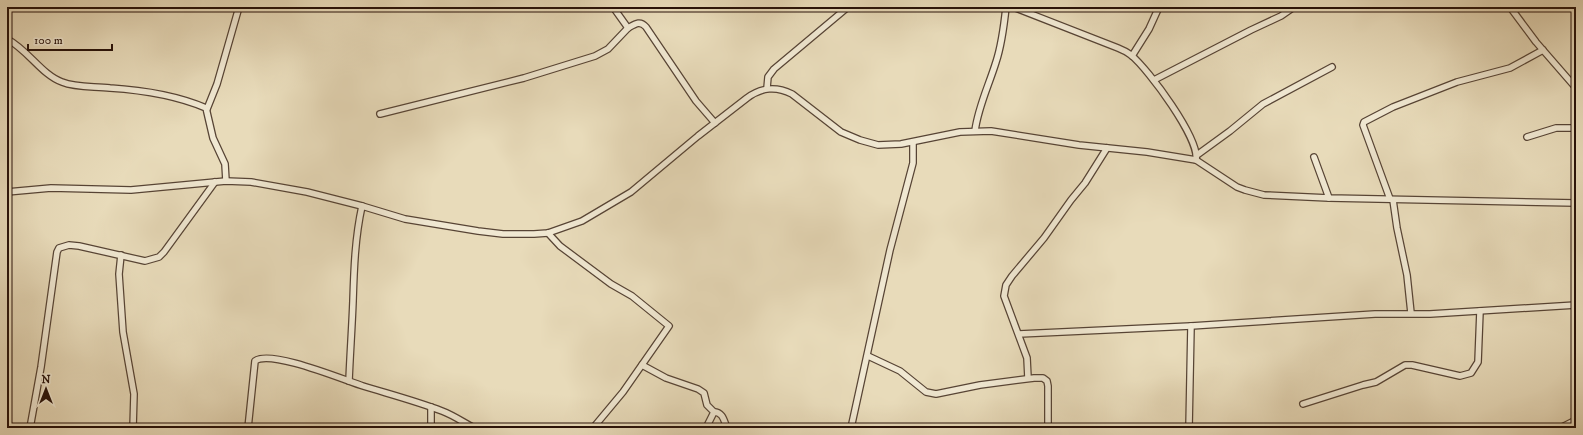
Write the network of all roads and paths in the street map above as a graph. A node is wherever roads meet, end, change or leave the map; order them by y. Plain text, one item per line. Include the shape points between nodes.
1 (239, 7) edge
2 (613, 7) edge
3 (848, 7) edge
4 (1006, 7) edge
5 (1013, 7) edge
6 (1159, 7) edge
7 (1294, 7) edge
8 (1510, 7) edge
9 (628, 28) junction
10 (7, 39) edge
11 (1543, 50) junction
12 (1132, 56) junction
13 (1332, 67) dead end
14 (1154, 80) junction
15 (768, 88) junction
16 (1576, 88) edge
17 (207, 109) junction
18 (380, 114) dead end
19 (715, 123) junction
20 (1576, 128) edge
21 (975, 131) junction
22 (1527, 137) dead end
23 (913, 142) junction
24 (1107, 148) junction
25 (1196, 157) junction
26 (1314, 158) dead end
27 (226, 181) junction
28 (215, 182) junction
29 (7, 192) edge
30 (1329, 198) junction
31 (1392, 199) junction
32 (1576, 203) edge
33 (362, 206) junction
34 (548, 234) junction
35 (121, 255) junction
36 (1576, 305) edge
37 (1480, 311) junction
38 (1411, 313) junction
39 (1191, 326) junction
40 (1018, 334) junction
41 (868, 356) junction
42 (642, 365) junction
43 (1028, 378) junction
44 (348, 381) junction
45 (1303, 404) dead end
46 (431, 407) junction
47 (714, 412) junction
48 (1576, 420) edge
49 (30, 428) edge
50 (133, 428) edge
51 (248, 428) edge
52 (431, 428) edge
53 (474, 428) edge
54 (593, 428) edge
55 (706, 428) edge
56 (727, 428) edge
57 (851, 428) edge
58 (1048, 428) edge
59 (1188, 428) edge
60 (1560, 428) edge

1 - 17 street via 217,84
2 - 9 street
3 - 15 street via 774,69 768,76
4 - 21 street via 1002,43 977,116
5 - 12 street via 1118,48
6 - 12 street
7 - 14 street
8 - 11 street
9 - 18 street via 608,49 595,56 524,78
9 - 19 street via 638,23 645,25 696,101
10 - 17 street via 63,83 141,92
11 - 16 street
11 - 31 street via 1510,68 1457,82 1392,107 1364,122 1364,128
12 - 14 street
13 - 25 street via 1263,104
14 - 25 street via 1190,135
15 - 19 street via 753,94
15 - 23 street via 792,94 841,132 860,140 878,145
17 - 27 street via 213,138 224,164
19 - 34 street via 618,201
20 - 22 street via 1556,128
21 - 23 street
21 - 24 street
23 - 41 street via 913,163 890,250
24 - 25 street
24 - 40 street via 1091,176 1006,285 1004,296
25 - 30 street via 1230,183 1245,190 1279,196
26 - 30 street
27 - 28 street
27 - 33 street via 267,184
28 - 29 street via 136,189 45,188
28 - 35 street via 159,257 145,261
30 - 31 street
31 - 32 street
31 - 38 street via 1407,275
33 - 34 street via 405,219 478,231
33 - 44 street via 354,254
34 - 42 street via 560,246 611,284 632,296 669,326
35 - 49 street via 74,245 61,247 57,252
35 - 50 street via 119,274 123,332 134,394
36 - 37 street
37 - 38 street
37 - 45 street via 1478,362 1468,375 1405,366 1380,381
38 - 39 street
39 - 40 street
39 - 59 street
40 - 43 street via 1027,358
41 - 43 street via 900,371 930,393
41 - 57 street
42 - 47 street via 666,378 701,391
42 - 54 street
43 - 58 street via 1047,381
44 - 46 street
44 - 51 street via 296,363 257,358 254,364
46 - 52 street
46 - 53 street via 452,415
47 - 55 street
47 - 56 street via 721,414
48 - 60 street

